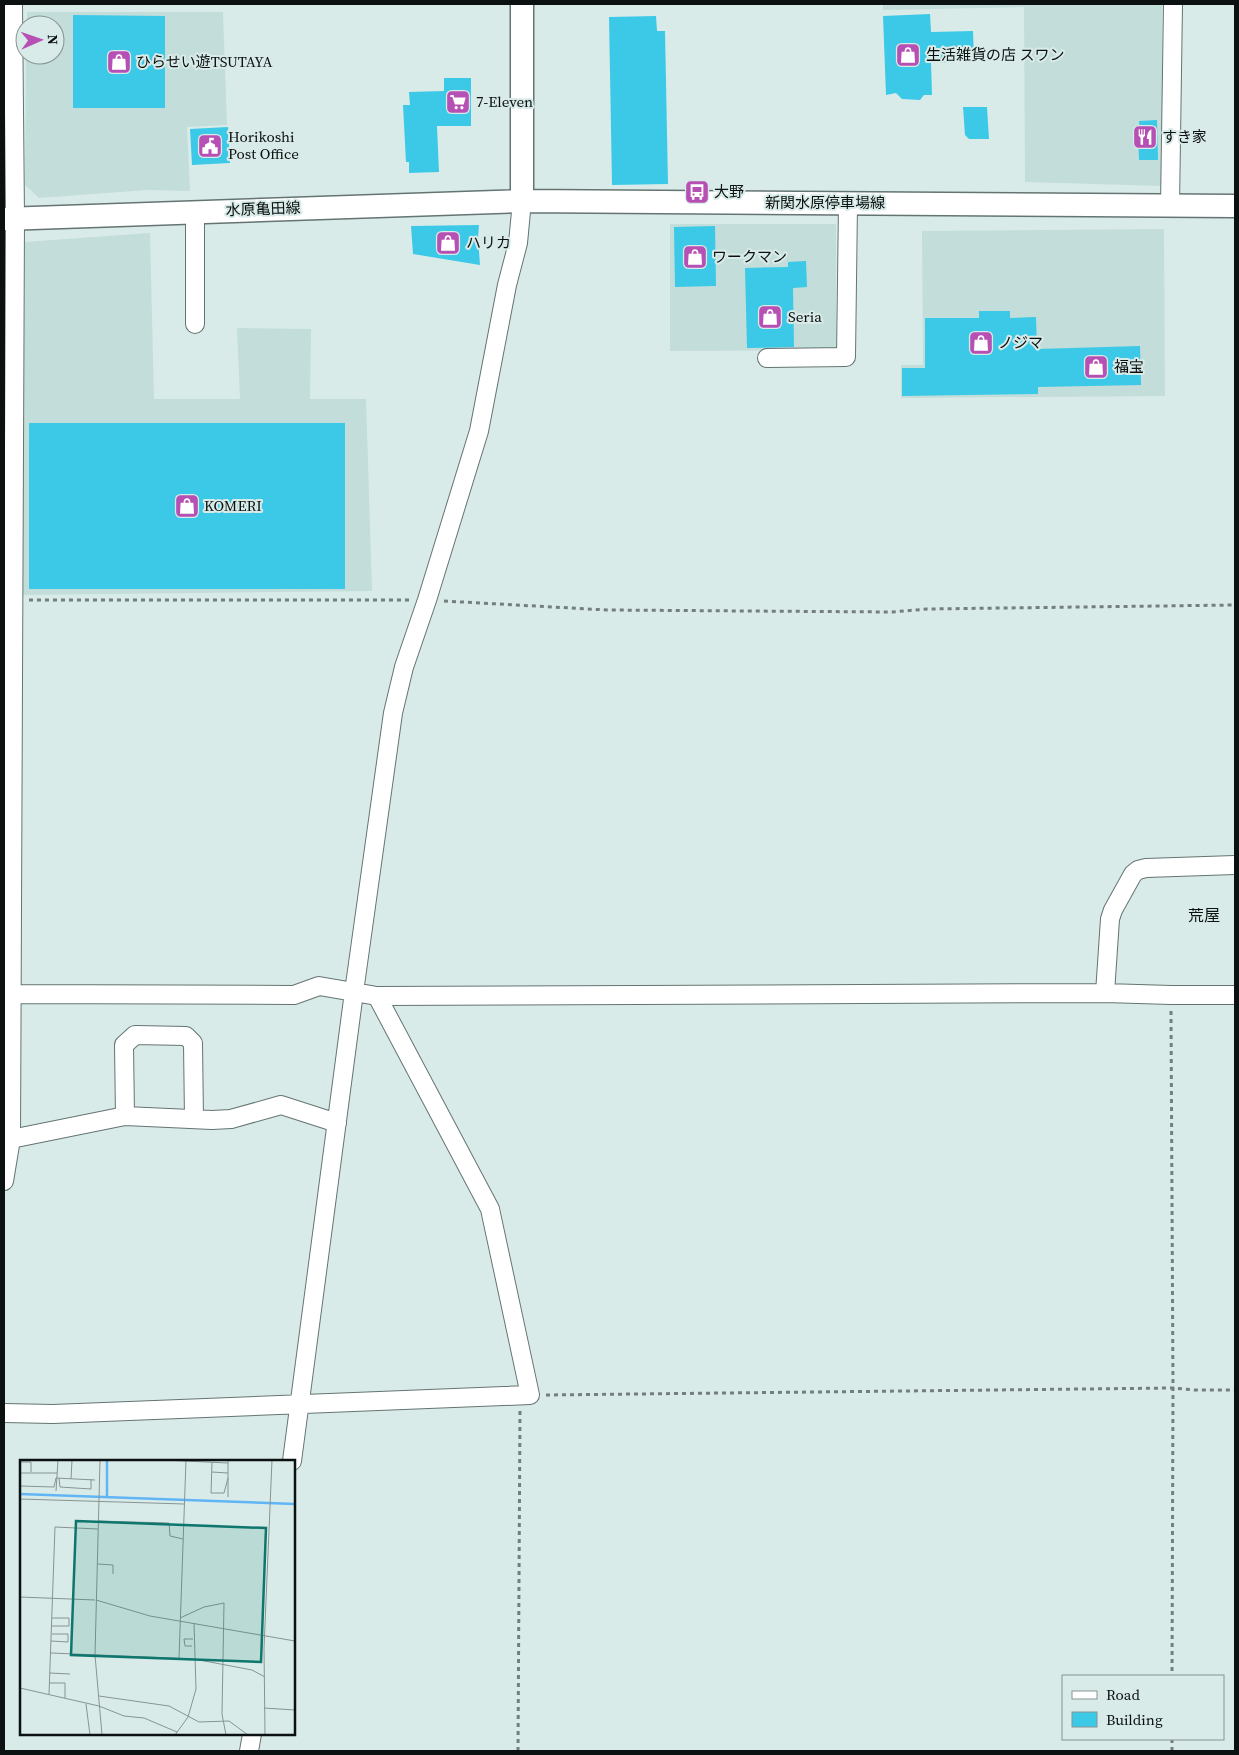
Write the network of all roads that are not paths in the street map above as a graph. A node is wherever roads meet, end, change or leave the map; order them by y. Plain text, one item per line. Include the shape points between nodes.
1 (13, 4) edge
2 (522, 4) edge
3 (1173, 4) edge
4 (522, 201) junction
5 (848, 204) junction
6 (1170, 206) junction
7 (1235, 206) edge
8 (195, 212) junction
9 (9, 218) edge
10 (195, 324) dead end
11 (767, 358) dead end
12 (1235, 865) edge
13 (354, 992) junction
14 (1105, 993) junction
15 (10, 994) junction
16 (1235, 995) edge
17 (377, 996) junction
18 (125, 1116) junction
19 (194, 1119) junction
20 (337, 1124) junction
21 (7, 1141) edge
22 (4, 1181) edge
23 (299, 1405) junction
24 (4, 1413) edge
25 (292, 1460) edge
26 (252, 1735) edge
27 (249, 1751) edge

1 - 9 street
2 - 4 main road
3 - 6 street
4 - 5 main road, 新関水原停車場線
4 - 8 main road, 水原亀田線
4 - 13 street via 518,243 479,431 404,667 393,713
5 - 6 main road, 新関水原停車場線
5 - 11 street via 846,356
6 - 7 main road, 新関水原停車場線
8 - 9 main road, 水原亀田線
8 - 10 street
9 - 15 street via 12,599
12 - 14 street via 1146,868 1133,874 1110,918
13 - 15 street via 319,986 294,995
13 - 17 street
13 - 20 street
14 - 16 street
14 - 17 street
15 - 21 street
17 - 23 street via 490,1209 525,1395
18 - 19 street
18 - 19 street via 124,1045 135,1035 186,1036 193,1043
18 - 21 street
19 - 20 street via 232,1119 281,1105
20 - 23 street
21 - 22 street
23 - 24 street
23 - 25 street
26 - 27 street

